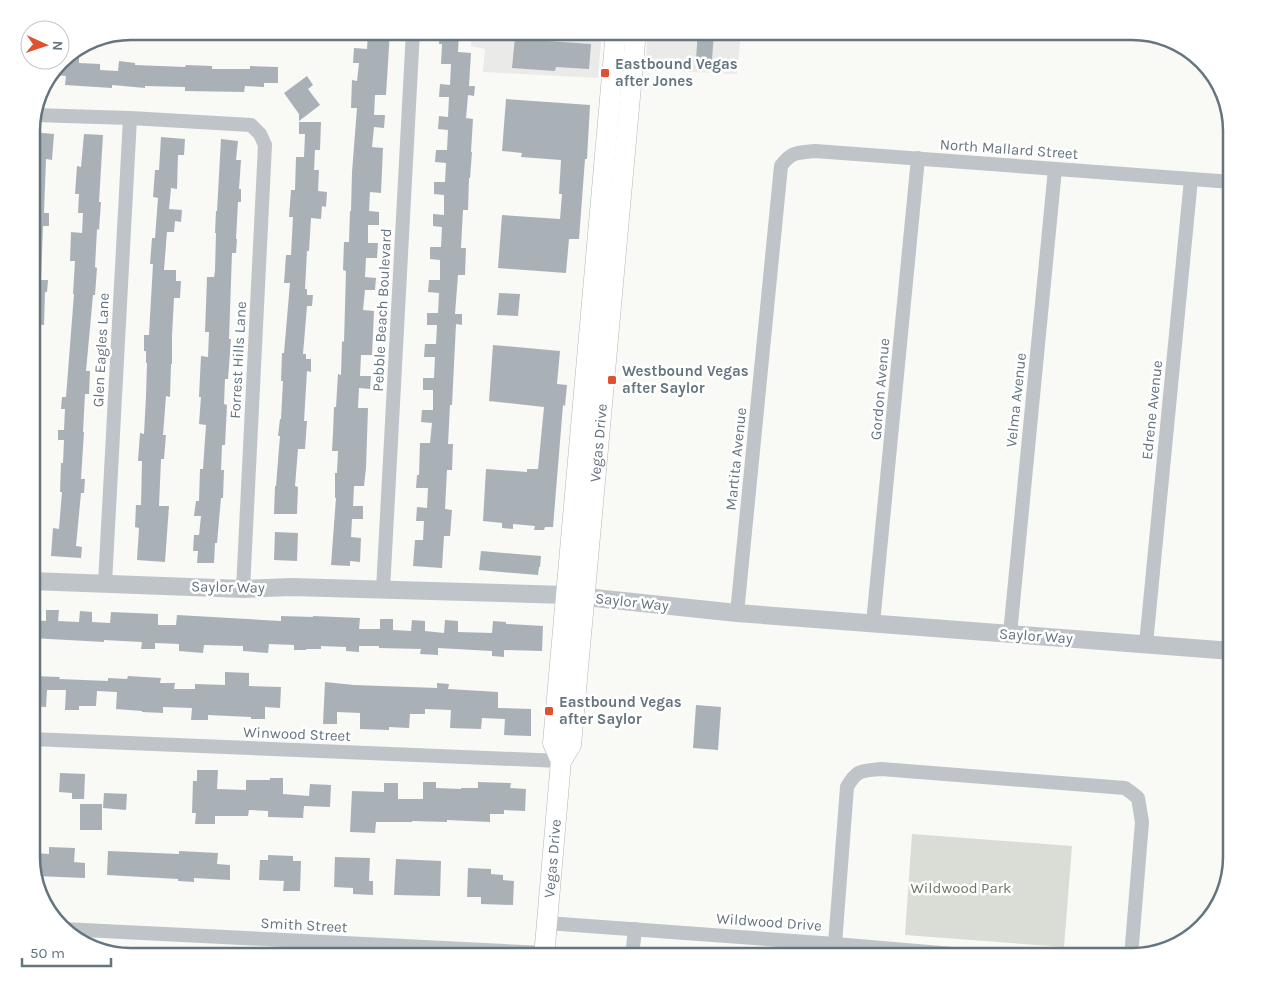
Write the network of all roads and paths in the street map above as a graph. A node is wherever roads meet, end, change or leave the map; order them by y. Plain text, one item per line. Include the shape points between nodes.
1 (413, 40) edge
2 (615, 40) edge
3 (635, 40) edge
4 (42, 115) edge
5 (130, 118) junction
6 (918, 158) junction
7 (786, 159) joint
8 (1055, 169) junction
9 (1191, 179) junction
10 (1223, 181) edge
11 (40, 581) edge
12 (105, 583) junction
13 (243, 589) junction
14 (383, 590) junction
15 (575, 596) junction
16 (737, 613) junction
17 (873, 624) junction
18 (1010, 634) junction
19 (1146, 644) junction
20 (1223, 650) edge
21 (40, 739) edge
22 (561, 762) junction
23 (547, 922) junction
24 (635, 929) junction
25 (77, 930) edge
26 (835, 944) junction
27 (414, 948) edge
28 (545, 948) edge
29 (633, 948) edge
30 (882, 948) edge
31 (1132, 948) edge

1 - 14 street, Pebble Beach Boulevard
2 - 15 main road, Vegas Drive
3 - 15 main road, Vegas Drive
4 - 5 street
5 - 12 street, Glen Eagles Lane
5 - 13 street, Forrest Hills Lane via 251,125 265,145
6 - 7 street, North Mallard Street via 815,151 794,153
6 - 8 street, North Mallard Street
6 - 17 street, Gordon Avenue
7 - 16 street, Martita Avenue via 781,166
8 - 9 street, North Mallard Street
8 - 18 street, Velma Avenue
9 - 10 street, North Mallard Street
9 - 19 street, Edrene Avenue
11 - 12 street, Saylor Way
12 - 13 street, Saylor Way
13 - 14 street, Saylor Way
14 - 15 street, Saylor Way
15 - 16 street, Saylor Way
15 - 22 main road, Vegas Drive via 553,743
16 - 17 street, Saylor Way
17 - 18 street, Saylor Way
18 - 19 street, Saylor Way
19 - 20 street, Saylor Way
21 - 22 street, Winwood Street
22 - 23 main road, Vegas Drive
23 - 24 street, Wildwood Drive
23 - 28 main road, Vegas Drive
24 - 26 street, Wildwood Drive
24 - 29 street
25 - 27 street, Smith Street
26 - 30 street, Wildwood Drive
26 - 31 street via 846,787 859,771 881,769 1125,788 1132,792 1138,798 1142,822

